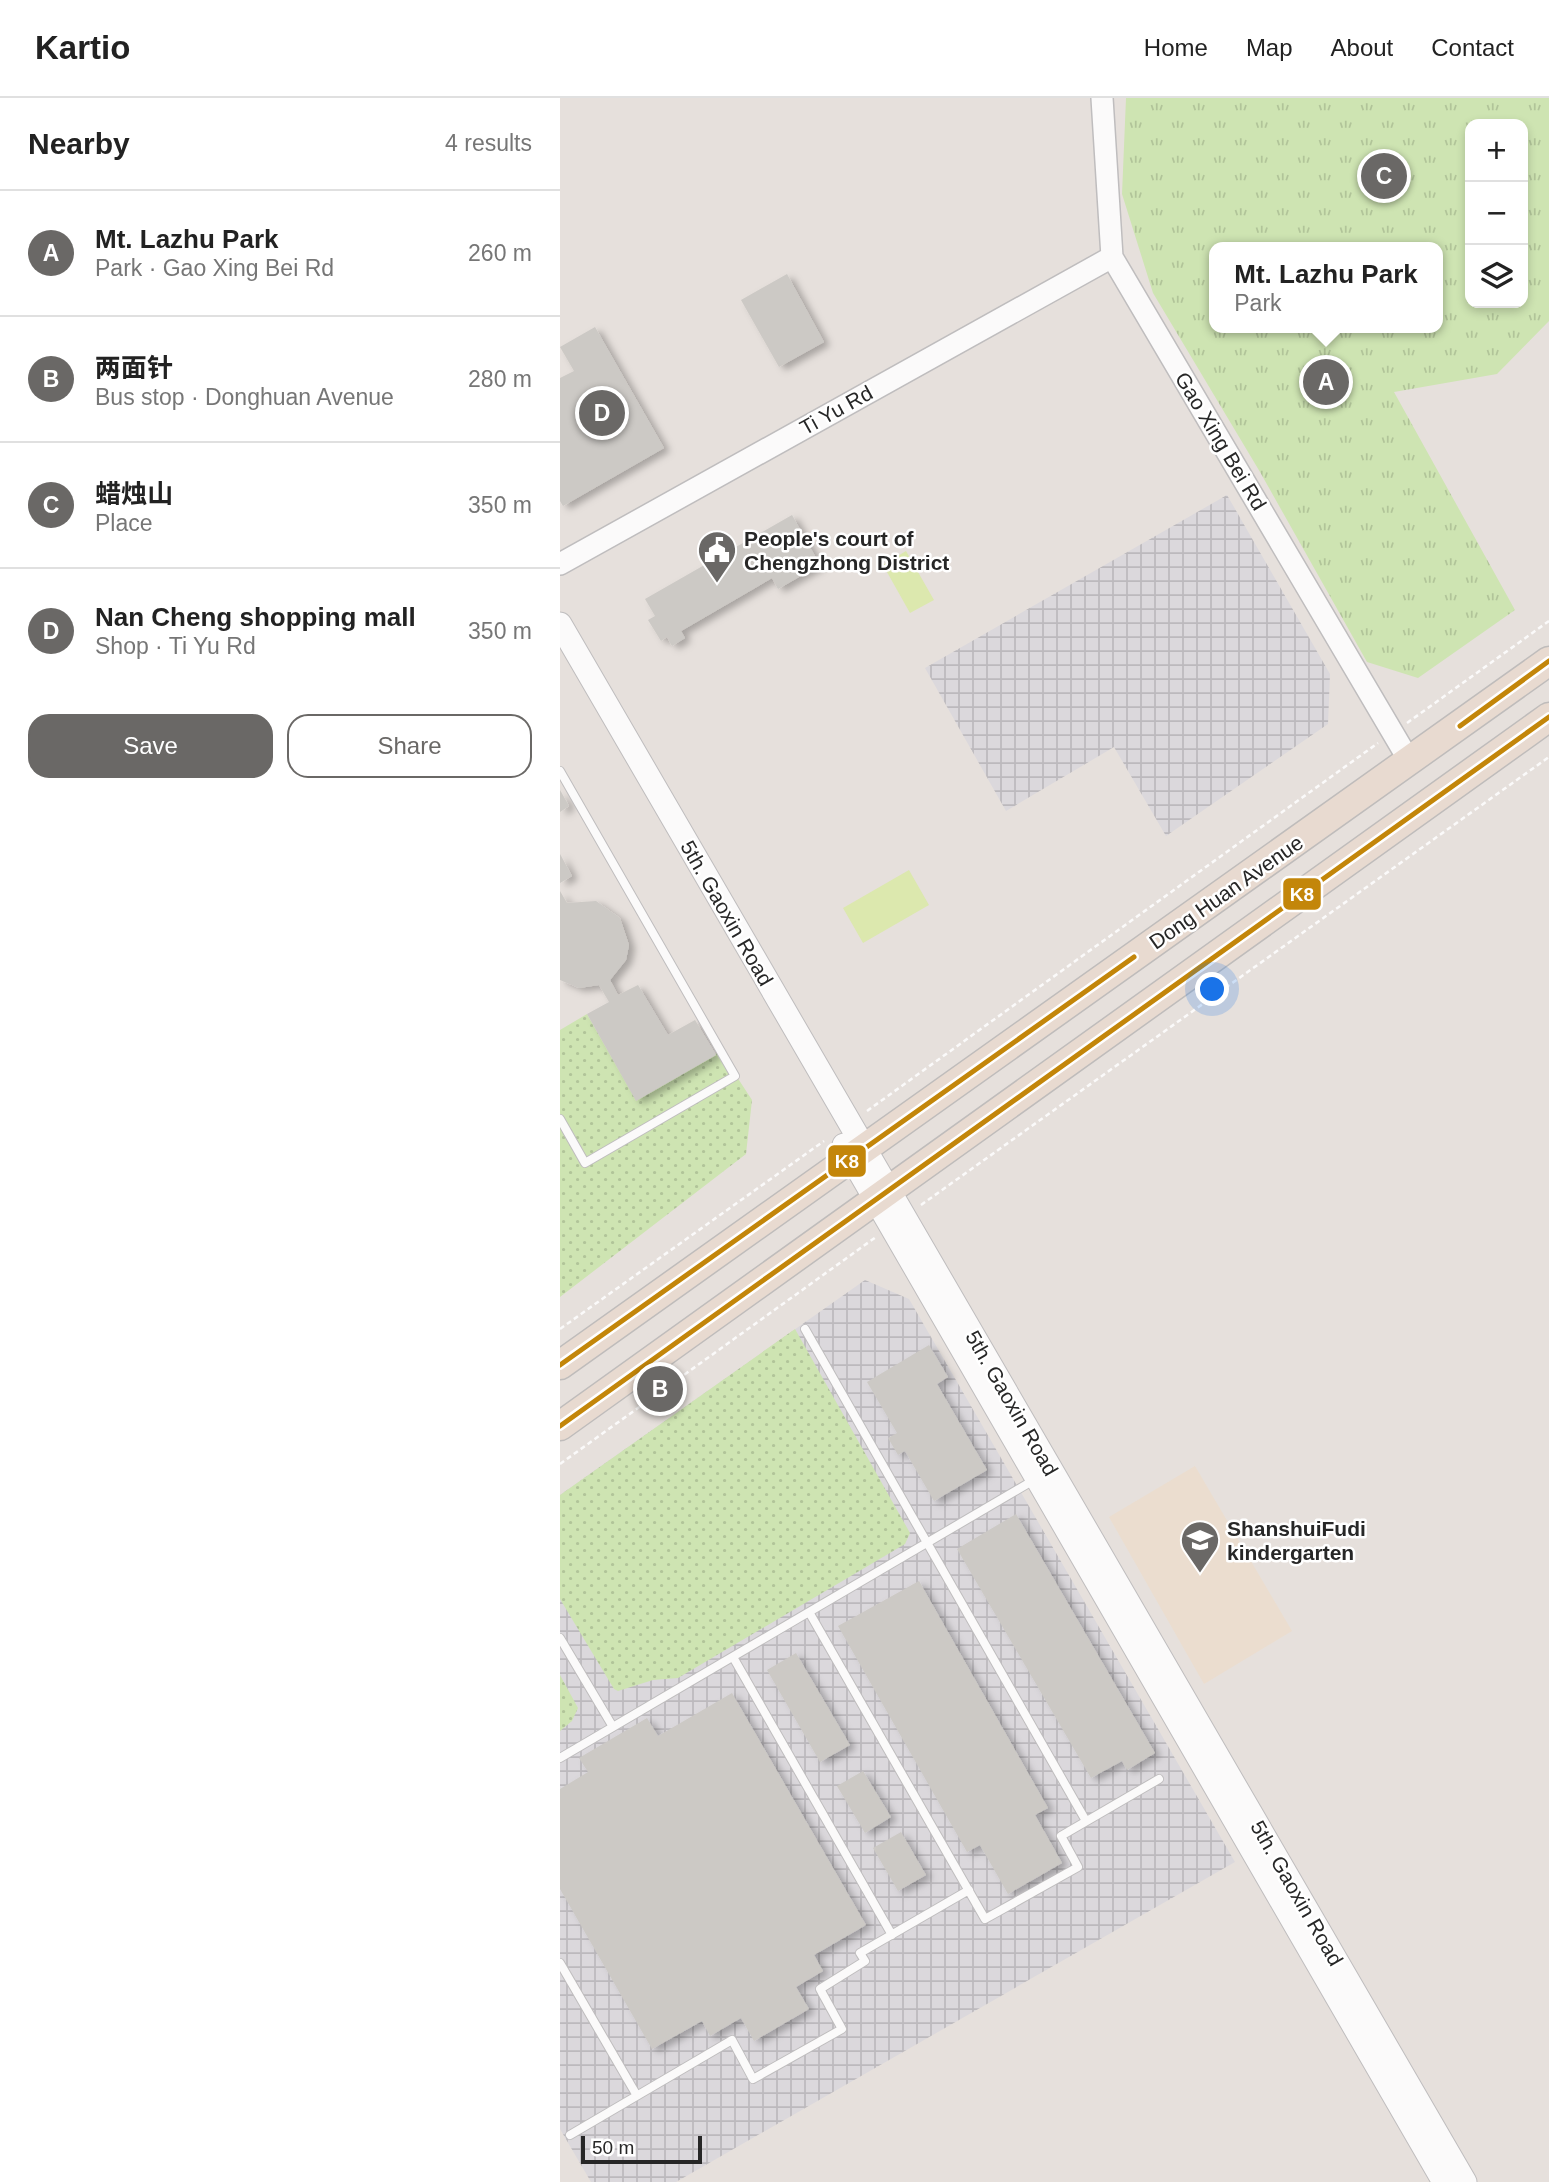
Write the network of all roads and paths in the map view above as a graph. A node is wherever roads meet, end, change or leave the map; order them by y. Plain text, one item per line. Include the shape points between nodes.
1 (1102, 98) edge
2 (1112, 257) junction
3 (560, 564) edge
4 (1549, 621) edge
5 (560, 624) edge
6 (560, 655) edge
7 (1549, 661) edge
8 (1549, 717) edge
9 (1394, 732) junction
10 (1549, 757) edge
11 (1410, 762) junction
12 (560, 771) edge
13 (560, 1119) edge
14 (850, 1140) junction
15 (882, 1196) junction
16 (897, 1222) junction
17 (560, 1329) edge
18 (805, 1329) dead end
19 (560, 1365) edge
20 (560, 1426) edge
21 (560, 1464) edge
22 (1037, 1479) junction
23 (927, 1543) junction
24 (809, 1612) junction
25 (560, 1638) edge
26 (733, 1657) junction
27 (613, 1727) junction
28 (560, 1758) edge
29 (1159, 1779) dead end
30 (1086, 1821) junction
31 (969, 1890) junction
32 (892, 1935) junction
33 (560, 1963) edge
34 (636, 2094) junction
35 (570, 2135) dead end
36 (1434, 2161) edge
37 (1444, 2182) edge
38 (1465, 2182) edge

1 - 2 street, Gao Xing Bei Rd
2 - 3 street, Ti Yu Rd
2 - 9 street, Gao Xing Bei Rd
4 - 9 path
5 - 14 main road, 5th. Gaoxin Road
6 - 14 main road, 5th. Gaoxin Road
7 - 11 highway, Dong Huan Avenue
8 - 15 highway
9 - 11 street, Gao Xing Bei Rd
9 - 14 path
10 - 16 path
11 - 14 highway, Dong Huan Avenue
12 - 13 lane via 735,1076 585,1163
14 - 15 main road, 5th. Gaoxin Road
14 - 17 path
14 - 19 highway, Dong Huan Avenue
15 - 16 main road, 5th. Gaoxin Road
15 - 20 highway
16 - 21 path
16 - 22 main road, 5th. Gaoxin Road
16 - 36 main road, 5th. Gaoxin Road
18 - 23 lane
22 - 23 lane
22 - 36 main road, 5th. Gaoxin Road
23 - 24 lane
23 - 30 lane
24 - 26 lane
24 - 31 lane
25 - 27 lane
26 - 27 lane
26 - 32 lane
27 - 28 lane
29 - 30 lane
30 - 31 lane via 1061,1836 1077,1867 985,1919
31 - 32 lane
32 - 34 lane via 860,1953 865,1961 820,1989 842,2029 753,2079 732,2040
33 - 34 lane
34 - 35 lane
36 - 37 main road, 5th. Gaoxin Road
36 - 38 main road, 5th. Gaoxin Road

